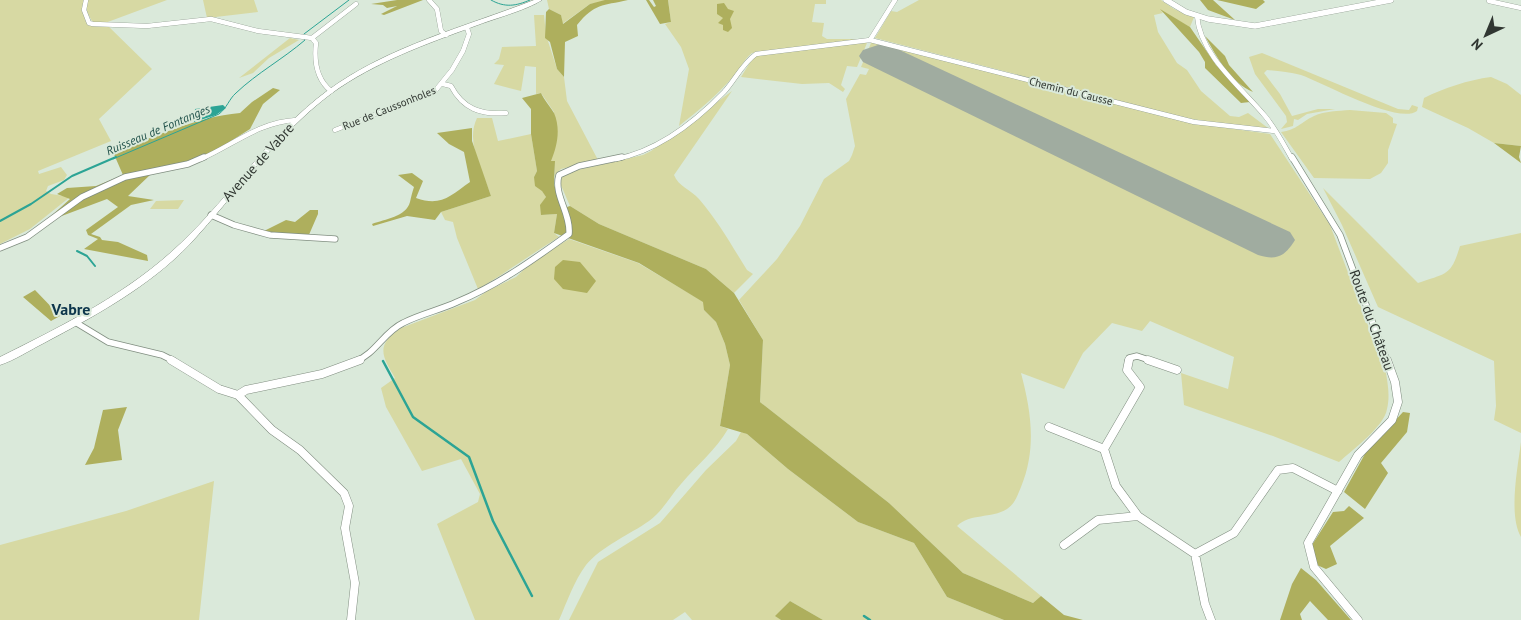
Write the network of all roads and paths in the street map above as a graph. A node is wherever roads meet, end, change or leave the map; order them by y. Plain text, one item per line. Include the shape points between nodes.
1 (86, 0) edge
2 (429, 0) edge
3 (539, 0) edge
4 (895, 0) edge
5 (1166, 0) edge
6 (1391, 0) edge
7 (1489, 1) edge
8 (356, 4) dead end
9 (1521, 8) edge
10 (1199, 19) junction
11 (468, 29) junction
12 (446, 35) junction
13 (312, 38) junction
14 (870, 40) junction
15 (443, 84) junction
16 (331, 90) junction
17 (506, 113) dead end
18 (296, 120) junction
19 (334, 130) dead end
20 (1274, 131) junction
21 (211, 215) junction
22 (335, 240) dead end
23 (0, 248) edge
24 (76, 322) junction
25 (0, 361) edge
26 (1177, 370) dead end
27 (238, 395) junction
28 (1049, 427) dead end
29 (1104, 449) junction
30 (1338, 491) junction
31 (1138, 516) junction
32 (1064, 545) dead end
33 (1195, 554) junction
34 (351, 620) edge
35 (1211, 620) edge
36 (1358, 620) edge

1 - 13 street via 86,18 93,24 147,26 211,19 258,31
2 - 12 street via 437,10 441,31
3 - 11 main road, Avenue de Vabre
4 - 14 street
5 - 10 street
6 - 10 street via 1262,26
7 - 9 street
8 - 13 street
10 - 20 street, Route du Château via 1198,30 1220,65 1249,95
11 - 12 main road, Avenue de Vabre
11 - 15 street, Rue de Caussonholes via 465,48
12 - 16 main road, Avenue de Vabre via 378,63
13 - 16 street via 316,43 316,69 325,86
14 - 20 street, Chemin du Causse via 1194,122
14 - 27 street via 755,54 728,88 652,149 565,171 556,186 571,224 569,234 517,272 458,302 402,323 384,336 365,358 322,374 246,390
15 - 17 street via 451,86 456,98 473,112
15 - 19 street, Rue de Caussonholes via 435,91
16 - 18 main road, Avenue de Vabre
18 - 21 main road, Avenue de Vabre
18 - 23 street via 278,121 250,132 188,164 126,177 82,197 27,237
20 - 30 street, Route du Château via 1340,235 1395,382 1398,402 1392,420 1358,455
21 - 22 street via 270,235
21 - 24 main road, Avenue de Vabre via 163,264 127,292
24 - 25 main road, Avenue de Vabre
24 - 27 street via 108,342 162,356 218,389
26 - 29 street via 1137,356 1129,358 1127,370 1140,387
27 - 34 street via 272,430 300,450 344,493 349,506 345,528 355,583
28 - 29 street
29 - 31 street via 1116,486
30 - 33 street via 1293,468 1278,470 1234,533
30 - 36 street, Route du Château via 1308,543 1314,567
31 - 32 street via 1093,522 1076,539
31 - 33 street
33 - 35 street

